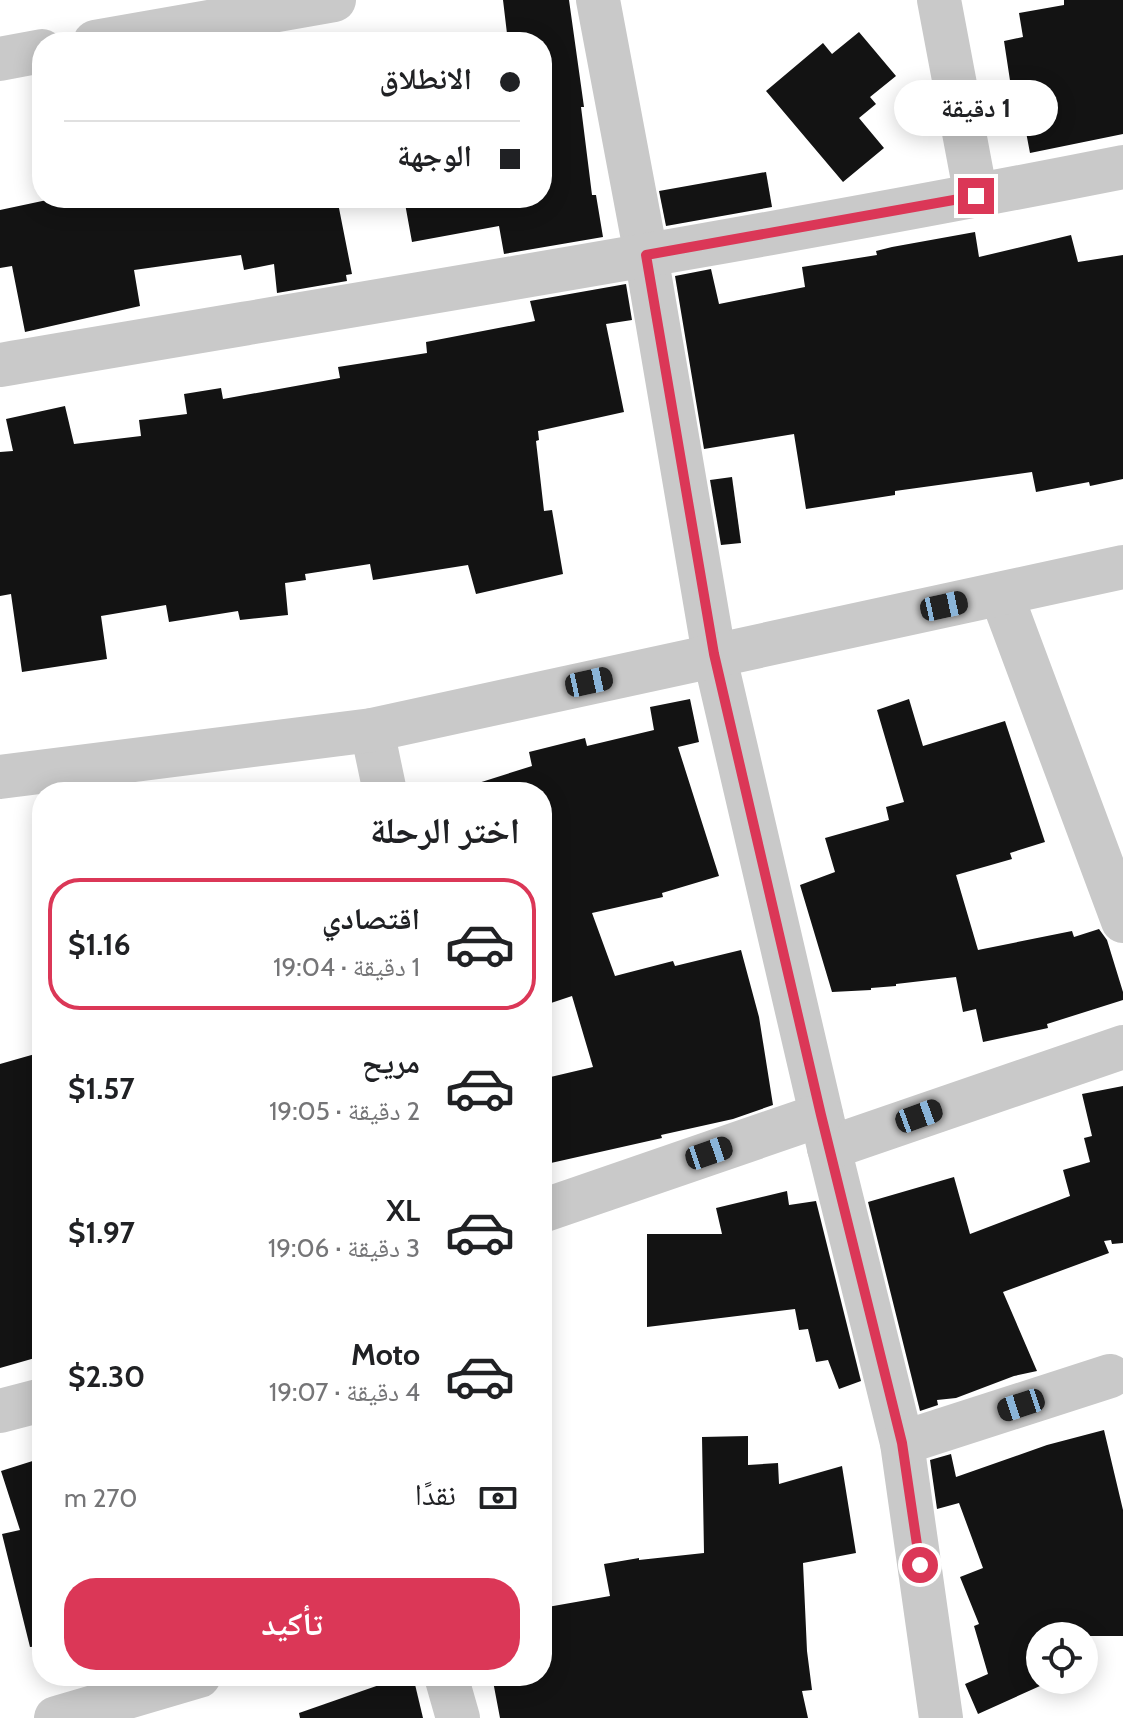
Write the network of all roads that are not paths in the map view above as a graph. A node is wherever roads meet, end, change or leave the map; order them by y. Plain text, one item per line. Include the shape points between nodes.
1 (334, 0) edge
2 (598, 0) edge
3 (939, 0) edge
4 (152, 32) edge
5 (32, 53) edge
6 (0, 59) edge
7 (1123, 167) edge
8 (976, 196) junction
9 (646, 255) junction
10 (0, 365) edge
11 (1123, 567) edge
12 (1001, 594) junction
13 (714, 654) junction
14 (372, 730) junction
15 (0, 777) edge
16 (383, 782) edge
17 (1123, 921) edge
18 (1123, 1047) edge
19 (825, 1132) junction
20 (552, 1208) edge
21 (1110, 1376) dead end
22 (32, 1403) edge
23 (0, 1411) edge
24 (902, 1443) junction
25 (165, 1686) edge
26 (449, 1686) edge
27 (56, 1718) edge
28 (458, 1718) edge
29 (941, 1718) edge

1 - 4 street
2 - 9 street
3 - 8 street
5 - 6 street
7 - 8 street
8 - 9 street
9 - 10 street
9 - 13 street
11 - 12 street
12 - 13 street
12 - 17 street
13 - 14 street
13 - 19 street
14 - 15 street
14 - 16 street
18 - 19 street
19 - 20 street
19 - 24 street
21 - 24 street
22 - 23 street
24 - 29 street
25 - 27 street
26 - 28 street

